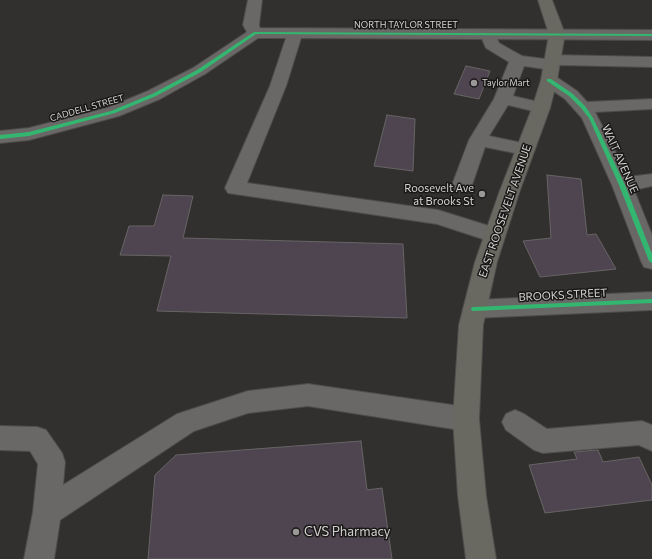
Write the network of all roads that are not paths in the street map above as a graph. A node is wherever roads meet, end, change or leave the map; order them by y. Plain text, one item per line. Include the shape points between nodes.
1 (255, 0) edge
2 (545, 0) edge
3 (255, 33) junction
4 (295, 33) junction
5 (488, 34) junction
6 (557, 34) junction
7 (652, 35) edge
8 (518, 60) junction
9 (652, 62) edge
10 (551, 68) junction
11 (504, 99) junction
12 (652, 104) edge
13 (583, 107) junction
14 (541, 108) junction
15 (0, 137) edge
16 (478, 140) junction
17 (525, 149) junction
18 (652, 180) edge
19 (462, 185) dead end
20 (622, 185) junction
21 (495, 234) junction
22 (652, 261) edge
23 (652, 301) edge
24 (474, 309) junction
25 (466, 419) junction
26 (515, 422) dead end
27 (0, 438) edge
28 (652, 439) edge
29 (47, 512) junction
30 (39, 559) edge
31 (481, 559) edge

1 - 3 street via 251,25
2 - 6 main road
3 - 4 street, NORTH TAYLOR STREET
3 - 15 street, CADDELL STREET via 199,71 154,95 113,112 29,134
4 - 5 street, NORTH TAYLOR STREET
4 - 21 street via 278,86 235,188 438,217
5 - 6 street, NORTH TAYLOR STREET
5 - 8 street via 492,45
6 - 7 street, NORTH TAYLOR STREET
6 - 10 main road
8 - 10 street
8 - 11 street
9 - 10 street
10 - 13 street, WAIT AVENUE
10 - 14 main road, EAST ROOSEVELT AVENUE
11 - 14 street
11 - 16 street
12 - 13 street
13 - 20 street, WAIT AVENUE via 591,118
14 - 17 main road, EAST ROOSEVELT AVENUE
16 - 17 street
16 - 19 street
17 - 21 main road, EAST ROOSEVELT AVENUE
18 - 20 street
20 - 22 street, WAIT AVENUE
21 - 24 main road, EAST ROOSEVELT AVENUE
23 - 24 street, BROOKS STREET
24 - 25 main road, EAST ROOSEVELT AVENUE
25 - 29 street via 308,396 248,402 186,422
25 - 31 main road, EAST ROOSEVELT AVENUE via 472,496
26 - 28 street via 543,441 642,433
27 - 29 street via 37,439 52,462
29 - 30 street

